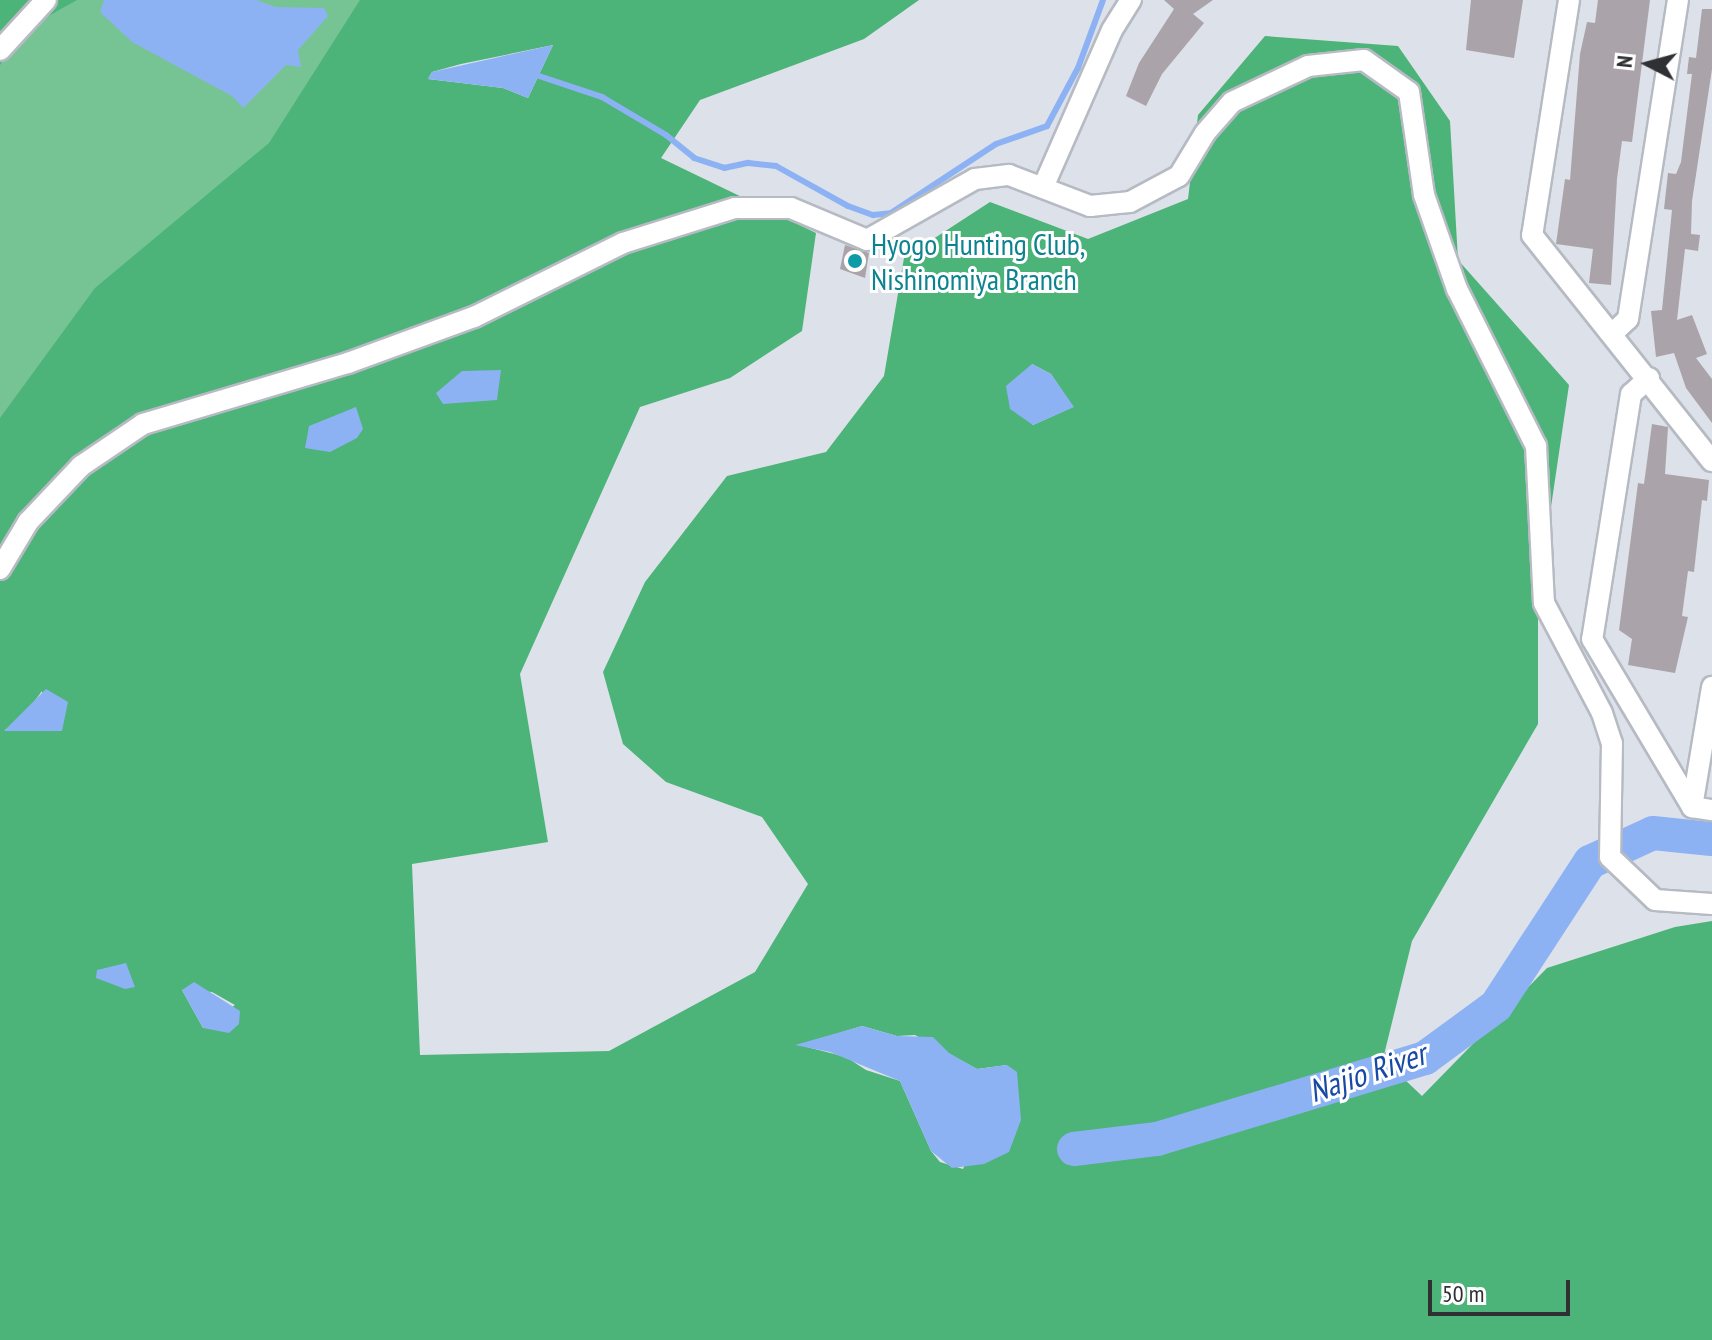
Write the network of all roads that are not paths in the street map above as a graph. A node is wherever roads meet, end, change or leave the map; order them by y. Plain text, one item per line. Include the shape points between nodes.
1 (46, 0) edge
2 (1131, 0) edge
3 (1569, 0) edge
4 (1678, 0) edge
5 (0, 50) edge
6 (1044, 185) junction
7 (1614, 332) junction
8 (1649, 378) junction
9 (1712, 461) edge
10 (0, 569) edge
11 (1712, 687) edge
12 (1702, 808) edge
13 (1712, 904) edge

1 - 5 street
2 - 6 street via 1112,30
3 - 7 street via 1532,235
4 - 7 street via 1628,319
6 - 10 street via 1009,175 975,179 867,240 791,208 735,208 623,243 474,317 348,363 143,424 81,466 28,522
6 - 13 street via 1090,206 1130,202 1179,176 1232,102 1308,66 1364,60 1409,92 1424,195 1457,289 1536,446 1544,603 1602,713 1612,743 1610,857 1655,900
7 - 8 street
8 - 9 street
8 - 12 street via 1631,394 1592,639
11 - 12 street

